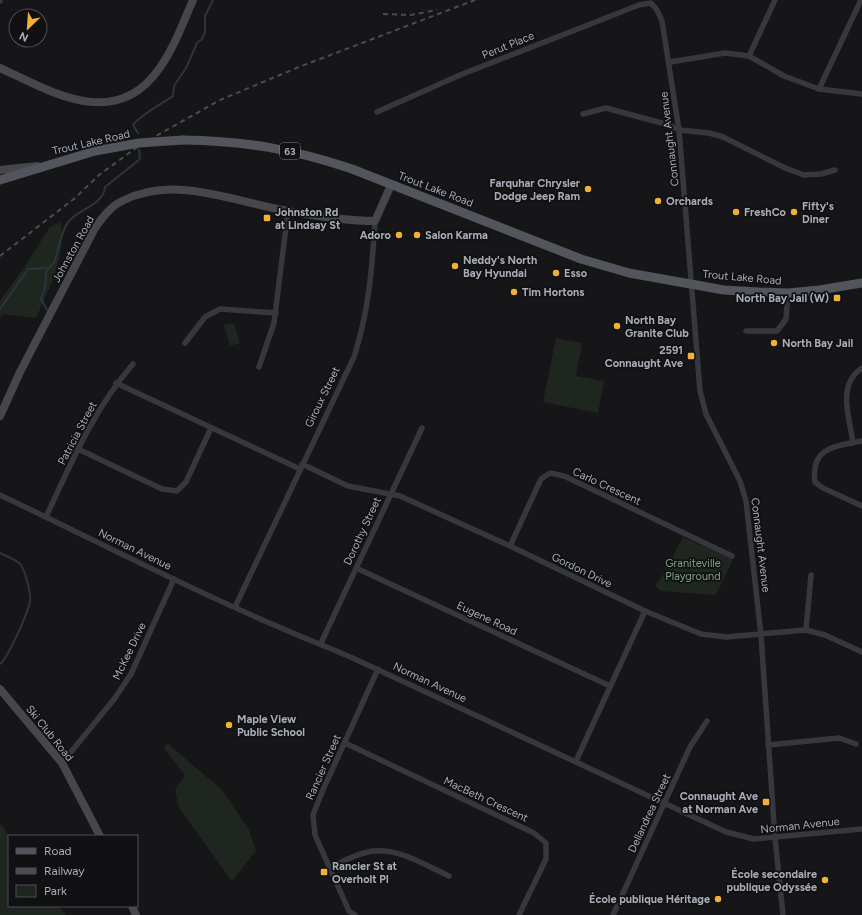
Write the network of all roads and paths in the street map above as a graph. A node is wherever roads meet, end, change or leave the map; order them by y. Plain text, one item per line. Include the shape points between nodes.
1 (193, 0) edge
2 (775, 0) edge
3 (648, 2) joint
4 (860, 2) dead end
5 (749, 56) junction
6 (670, 62) junction
7 (0, 68) edge
8 (819, 89) junction
9 (862, 94) edge
10 (377, 112) dead end
11 (583, 114) dead end
12 (679, 130) junction
13 (46, 165) junction
14 (0, 170) edge
15 (835, 170) dead end
16 (0, 180) edge
17 (391, 185) junction
18 (288, 211) junction
19 (375, 221) junction
20 (862, 283) edge
21 (692, 285) junction
22 (788, 292) junction
23 (276, 313) junction
24 (746, 331) dead end
25 (185, 343) dead end
26 (133, 364) dead end
27 (259, 367) dead end
28 (862, 368) edge
29 (116, 383) junction
30 (0, 416) edge
31 (211, 428) junction
32 (422, 428) dead end
33 (862, 441) edge
34 (853, 443) junction
35 (78, 449) junction
36 (301, 466) junction
37 (390, 494) junction
38 (0, 495) edge
39 (862, 506) edge
40 (46, 517) junction
41 (510, 546) junction
42 (732, 556) dead end
43 (356, 568) junction
44 (811, 575) dead end
45 (174, 579) junction
46 (235, 607) junction
47 (645, 611) junction
48 (806, 630) junction
49 (761, 634) junction
50 (320, 643) junction
51 (862, 652) edge
52 (378, 669) junction
53 (610, 686) junction
54 (0, 689) edge
55 (707, 721) dead end
56 (345, 743) junction
57 (856, 744) dead end
58 (768, 745) junction
59 (576, 761) junction
60 (62, 763) junction
61 (663, 804) junction
62 (862, 829) edge
63 (99, 835) edge
64 (775, 838) junction
65 (329, 868) junction
66 (449, 876) dead end
67 (348, 913) edge
68 (355, 915) edge
69 (519, 915) edge
70 (613, 915) edge
71 (783, 915) edge

1 - 7 street via 159,69 131,94 107,102 81,102 59,95
2 - 5 street
3 - 6 street, Connaught Avenue via 657,10 662,21
3 - 10 street, Perut Place via 467,72
4 - 8 street
5 - 6 street via 725,53
5 - 8 street via 784,76
6 - 12 street, Connaught Avenue
8 - 9 street
11 - 12 street via 606,108
12 - 15 street via 723,137 804,175
12 - 21 street, Connaught Avenue
13 - 14 street
13 - 16 main road, Trout Lake Road / 63
13 - 17 main road, Trout Lake Road / 63, bridge via 139,143 224,141 273,147 317,157
17 - 19 street, Giroux Street
17 - 21 main road, Trout Lake Road via 581,258 629,273
18 - 19 street, Johnston Road
18 - 23 street
18 - 30 street, Johnston Road via 189,190 153,191 120,201 106,213 95,228
19 - 36 street, Giroux Street via 368,302 362,332 354,357
20 - 22 main road, Trout Lake Road
21 - 22 main road, Trout Lake Road via 724,290
21 - 49 street, Connaught Avenue via 700,391 706,414 740,481 746,502
22 - 24 street via 786,320 777,331
23 - 25 street via 220,309 205,317
23 - 27 street
26 - 29 street, Patricia Street
28 - 34 street via 850,380 847,389 846,400
29 - 31 street, Gordon Drive
29 - 35 street, Patricia Street via 94,417
31 - 35 street via 186,482 177,491 162,489
31 - 36 street, Gordon Drive
32 - 37 street, Dorothy Street
33 - 34 street
34 - 39 street via 831,447 822,454 813,472 815,482 823,488
35 - 40 street, Patricia Street
36 - 37 street, Gordon Drive via 348,486
36 - 46 street, Giroux Street
37 - 41 street, Gordon Drive via 400,496
37 - 43 street, Dorothy Street
38 - 40 street, Norman Avenue
40 - 45 street, Norman Avenue
41 - 42 street, Carlo Crescent via 541,479 550,473 564,476
41 - 47 street, Gordon Drive
43 - 50 street, Dorothy Street
43 - 53 street, Eugene Road
44 - 48 street
45 - 46 street, Norman Avenue
45 - 60 street, McKee Drive via 131,674 115,698
46 - 50 street, Norman Avenue via 279,628
47 - 49 street, Gordon Drive via 689,630 713,637
47 - 53 street
48 - 49 street, Gordon Drive
48 - 51 street, Gordon Drive via 825,635
49 - 58 street, Connaught Avenue
50 - 52 street, Norman Avenue
52 - 56 street, Rancier Street
52 - 59 street, Norman Avenue
53 - 59 street
54 - 60 street, Ski Club Road
55 - 61 street, Dellandrea Street via 690,747
56 - 65 street, Rancier Street via 313,815 314,835
56 - 69 street, MacBeth Crescent via 534,833 546,843 546,859
57 - 58 street via 839,738
58 - 64 street, Connaught Avenue
59 - 61 street, Norman Avenue
60 - 63 street, Ski Club Road
61 - 64 street, Norman Avenue via 726,832 754,839
61 - 70 street, Dellandrea Street
62 - 64 street, Norman Avenue
64 - 71 street, Connaught Avenue
65 - 66 street via 363,853 381,850 398,853
65 - 67 street, Rancier Street
67 - 68 street, Rancier Street

